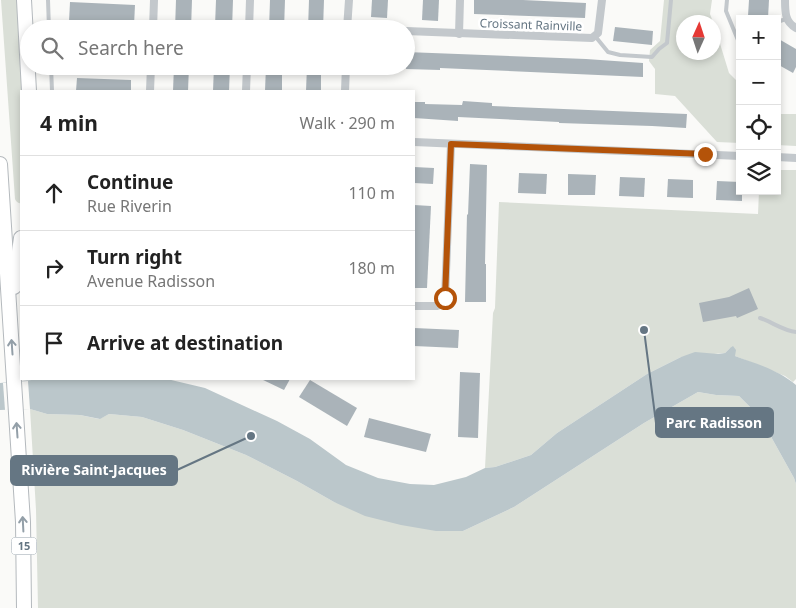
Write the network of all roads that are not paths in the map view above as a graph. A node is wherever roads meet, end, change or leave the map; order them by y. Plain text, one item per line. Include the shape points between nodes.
1 (24, 0) edge
2 (48, 0) edge
3 (154, 0) edge
4 (250, 0) edge
5 (348, 0) edge
6 (460, 0) edge
7 (602, 0) edge
8 (671, 0) edge
9 (727, 0) edge
10 (785, 0) edge
11 (786, 19) junction
12 (25, 20) edge
13 (49, 20) edge
14 (153, 20) edge
15 (249, 20) edge
16 (347, 20) edge
17 (781, 21) edge
18 (796, 28) edge
19 (415, 32) edge
20 (736, 33) edge
21 (459, 34) junction
22 (595, 36) junction
23 (28, 75) edge
24 (51, 75) edge
25 (151, 75) edge
26 (247, 75) edge
27 (346, 75) edge
28 (29, 90) edge
29 (52, 90) edge
30 (150, 90) edge
31 (246, 90) edge
32 (345, 90) edge
33 (415, 142) edge
34 (451, 144) junction
35 (736, 156) edge
36 (781, 157) edge
37 (796, 158) edge
38 (0, 164) edge
39 (20, 245) edge
40 (415, 306) edge
41 (10, 313) junction
42 (760, 318) dead end
43 (796, 332) edge
44 (24, 608) edge

1 - 12 highway
2 - 13 lane
3 - 14 street
4 - 15 street
5 - 16 street
6 - 21 street
7 - 22 street, Croissant Rainville
8 - 22 lane via 667,43 652,57 608,52
9 - 20 lane via 726,11
10 - 11 street
11 - 17 lane
11 - 18 street
19 - 21 street, Croissant Rainville
21 - 22 street, Croissant Rainville via 587,39
23 - 28 highway
24 - 29 lane
25 - 30 street
26 - 31 street
27 - 32 street
33 - 34 street
34 - 35 street
34 - 40 street via 445,298 443,304 437,306
36 - 37 street
38 - 41 highway, 15
39 - 41 highway
44 -> 41 highway, 15 via 24,542
42 - 43 lane

